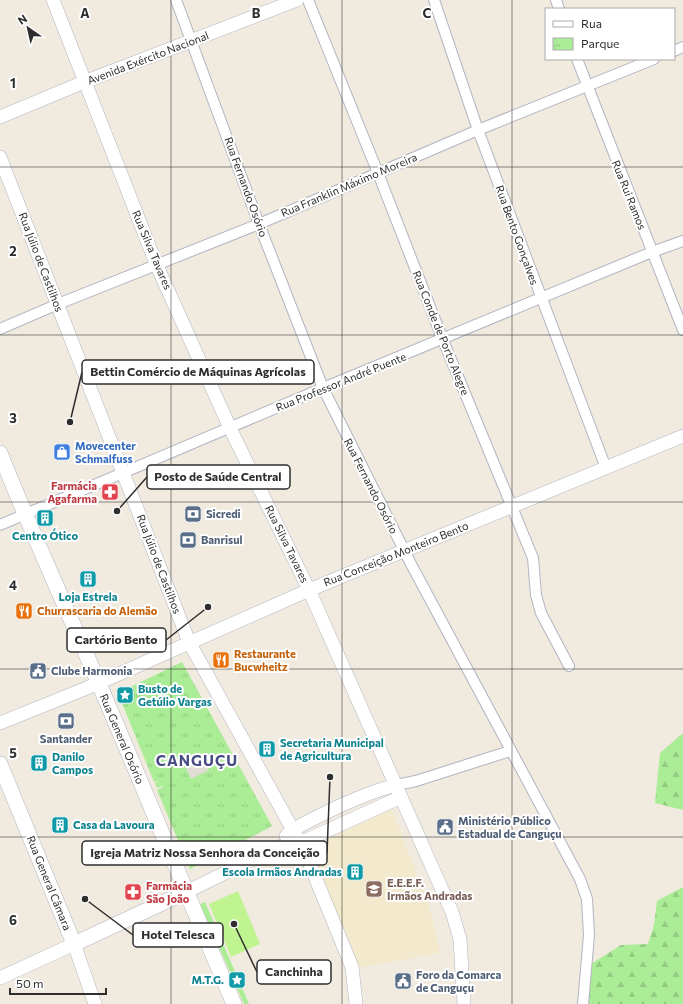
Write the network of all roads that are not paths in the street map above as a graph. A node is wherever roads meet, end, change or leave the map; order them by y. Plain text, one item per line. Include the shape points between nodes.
1 (53, 0) edge
2 (176, 0) edge
3 (297, 0) edge
4 (308, 0) edge
5 (434, 0) edge
6 (192, 42) junction
7 (576, 60) edge
8 (651, 60) edge
9 (84, 82) junction
10 (586, 86) junction
11 (0, 117) edge
12 (478, 130) junction
13 (0, 157) edge
14 (378, 173) junction
15 (259, 224) junction
16 (683, 241) edge
17 (652, 252) junction
18 (157, 266) junction
19 (540, 298) junction
20 (58, 304) junction
21 (0, 329) edge
22 (683, 330) edge
23 (443, 340) junction
24 (323, 388) junction
25 (230, 428) junction
26 (683, 436) edge
27 (0, 453) edge
28 (606, 468) junction
29 (123, 473) junction
30 (512, 506) junction
31 (25, 515) junction
32 (0, 525) edge
33 (404, 550) junction
34 (309, 590) junction
35 (189, 642) junction
36 (568, 666) dead end
37 (99, 682) junction
38 (0, 724) edge
39 (510, 751) junction
40 (0, 764) edge
41 (399, 791) junction
42 (339, 806) junction
43 (346, 822) junction
44 (292, 830) junction
45 (300, 843) junction
46 (278, 847) junction
47 (186, 892) junction
48 (74, 944) junction
49 (0, 978) edge
50 (95, 1004) edge
51 (234, 1004) edge
52 (356, 1004) edge
53 (464, 1004) edge
54 (583, 1004) edge

1 - 9 street, Rua Silva Tavares
2 - 6 street, Rua Fernando Osório
3 - 6 street, Avenida Exército Nacional
4 - 14 street, Rua Conde de Porto Alegre
5 - 12 street, Rua Bento Gonçalves
6 - 9 street, Avenida Exército Nacional
6 - 15 street, Rua Fernando Osório
7 - 10 street, Rua Rui Ramos
8 - 10 street, Rua Franklin Máximo Moreira
9 - 11 street, Avenida Exército Nacional
9 - 18 street, Rua Silva Tavares
10 - 12 street, Rua Franklin Máximo Moreira
10 - 17 street, Rua Rui Ramos
12 - 14 street, Rua Franklin Máximo Moreira
12 - 19 street, Rua Bento Gonçalves
13 - 20 street, Rua Júlio de Castilhos
14 - 15 street, Rua Franklin Máximo Moreira
14 - 23 street, Rua Conde de Porto Alegre
15 - 18 street, Rua Franklin Máximo Moreira
15 - 24 street, Rua Fernando Osório
16 - 17 street, Rua Professor André Puente
17 - 19 street, Rua Professor André Puente
17 - 22 street, Rua Rui Ramos
18 - 20 street, Rua Franklin Máximo Moreira
18 - 25 street, Rua Silva Tavares
19 - 23 street, Rua Professor André Puente
19 - 28 street, Rua Bento Gonçalves
20 - 21 street, Rua Franklin Máximo Moreira
20 - 29 street, Rua Júlio de Castilhos
23 - 24 street, Rua Professor André Puente
23 - 30 street, Rua Conde de Porto Alegre
24 - 25 street, Rua Professor André Puente
24 - 33 street, Rua Fernando Osório
25 - 29 street, Rua Professor André Puente
25 - 34 street, Rua Silva Tavares
26 - 28 street, Rua Conceição Monteiro Bento
27 - 31 main road, Rua General Osório
28 - 30 street, Rua Conceição Monteiro Bento
29 - 31 street, Rua Professor André Puente
29 - 35 street, Rua Júlio de Castilhos
30 - 33 street, Rua Conceição Monteiro Bento
30 - 36 street, Rua Conde de Porto Alegre via 533,558 536,595 541,613
31 - 32 street, Rua Professor André Puente
31 - 37 main road, Rua General Osório
33 - 34 street, Rua Conceição Monteiro Bento
33 - 39 street, Rua Fernando Osório
34 - 35 street, Rua Conceição Monteiro Bento
34 - 41 street, Rua Silva Tavares
35 - 37 street, Rua Conceição Monteiro Bento
35 - 44 street, Rua Júlio de Castilhos
37 - 38 street, Rua Conceição Monteiro Bento
37 - 47 main road, Rua General Osório
39 - 41 street via 416,781
39 - 54 street, Rua Fernando Osório via 580,879 587,899 589,935
40 - 48 main road, Rua General Câmara
41 - 42 street via 379,790
41 - 43 street
41 - 53 street, Rua Silva Tavares via 452,912 460,939
42 - 43 street
42 - 44 street
43 - 45 street
44 - 45 street, Rua Júlio de Castilhos
44 - 46 street
45 - 46 street
45 - 52 street, Rua Júlio de Castilhos via 323,892 352,967
46 - 47 street
47 - 48 main road
47 - 51 main road, Rua General Osório
48 - 49 street
48 - 50 street, Rua General Câmara

